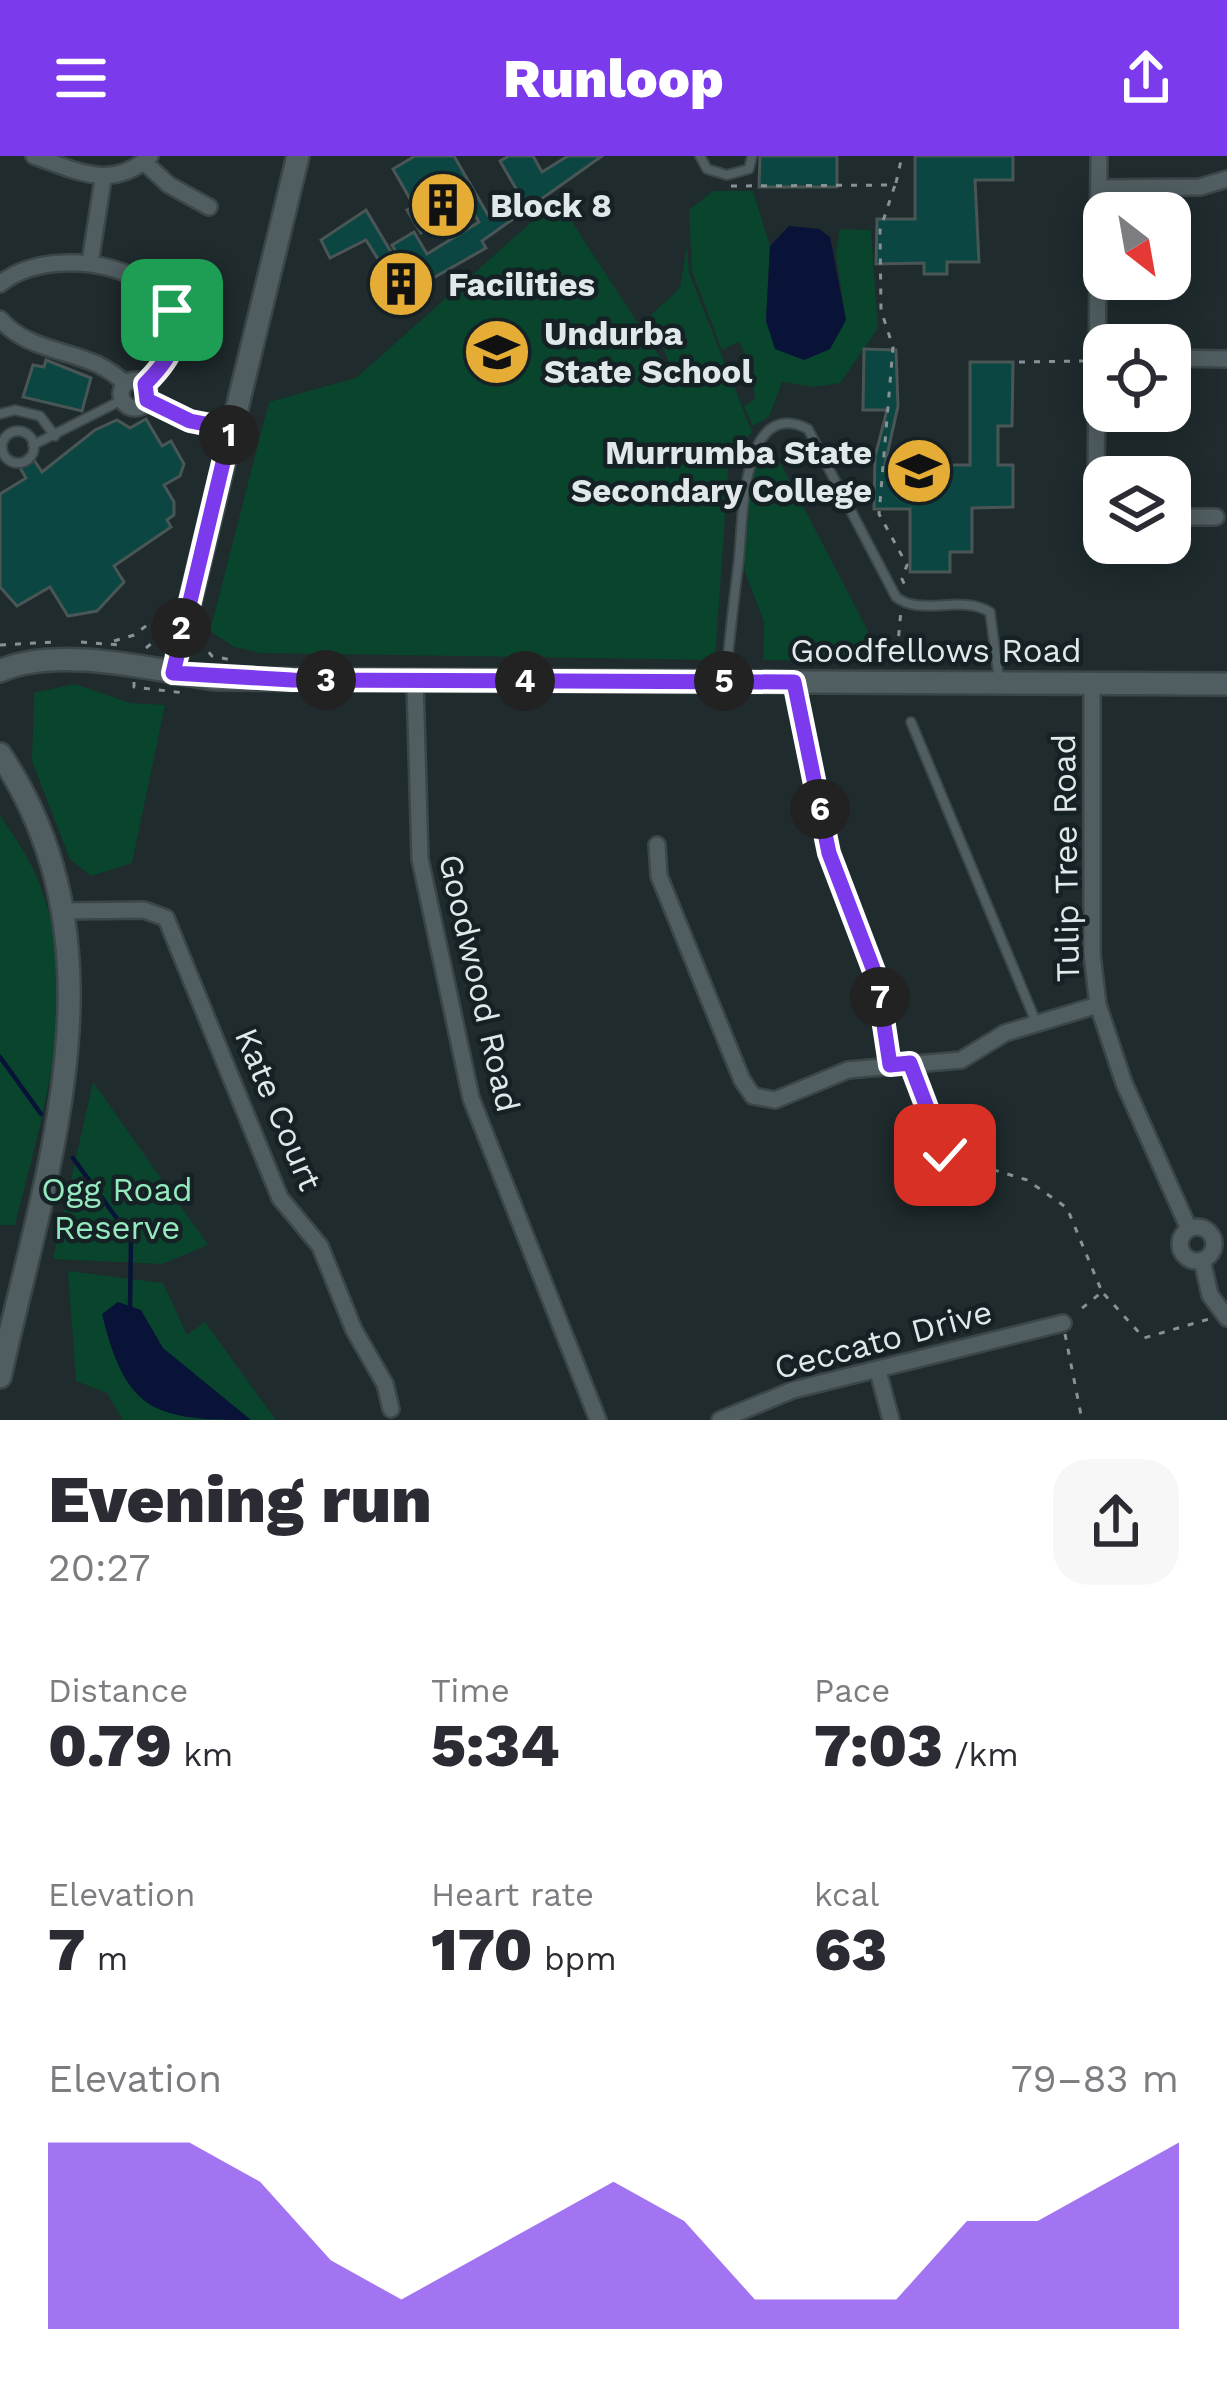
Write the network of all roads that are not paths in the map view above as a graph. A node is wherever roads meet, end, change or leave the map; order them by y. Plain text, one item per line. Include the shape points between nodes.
1 (34, 156) edge
2 (298, 156) edge
3 (700, 156) edge
4 (752, 156) edge
5 (1099, 156) edge
6 (147, 159) edge
7 (103, 179) junction
8 (1227, 179) edge
9 (1099, 188) junction
10 (208, 207) dead end
11 (90, 263) junction
12 (0, 284) edge
13 (0, 320) edge
14 (1101, 324) edge
15 (1191, 358) edge
16 (1227, 359) edge
17 (123, 392) junction
18 (146, 392) junction
19 (0, 414) edge
20 (231, 429) junction
21 (55, 436) junction
22 (33, 445) junction
23 (1, 449) edge
24 (1191, 517) edge
25 (1216, 517) dead end
26 (0, 671) edge
27 (173, 673) junction
28 (415, 681) junction
29 (726, 681) junction
30 (794, 682) junction
31 (999, 683) junction
32 (1092, 684) junction
33 (1227, 684) edge
34 (911, 722) dead end
35 (0, 754) edge
36 (657, 845) dead end
37 (65, 911) junction
38 (1098, 1005) junction
39 (1036, 1023) junction
40 (890, 1065) junction
41 (1189, 1229) junction
42 (1220, 1231) edge
43 (1202, 1260) junction
44 (1224, 1315) edge
45 (1063, 1323) road end
46 (878, 1371) junction
47 (0, 1377) edge
48 (391, 1409) dead end
49 (598, 1420) edge
50 (721, 1420) edge
51 (891, 1420) edge

1 - 7 street
2 - 20 street
3 - 4 lane via 707,169 727,175 749,169
5 - 9 street
6 - 7 street
6 - 10 street via 169,185
7 - 11 street
8 - 9 street via 1200,187
9 - 14 street
11 - 12 street via 36,264
11 - 18 street via 147,283 172,310 172,351
13 - 17 street via 26,342 97,363
15 - 16 street
17 - 18 street via 134,379
17 - 18 street via 133,408
17 - 21 lane
18 - 20 street via 190,421
19 - 21 lane via 40,416
20 - 27 street
21 - 22 lane
22 - 23 lane via 18,431
22 - 23 lane via 17,463
24 - 25 street
26 - 27 street, Goodfellows Road via 58,658
27 - 28 street, Goodfellows Road
28 - 29 street, Goodfellows Road
28 - 49 street, Goodwood Road via 420,859 471,1098
29 - 30 street, Goodfellows Road
29 - 31 lane via 746,477 761,440 793,422 808,429 902,602 990,611
30 - 31 street, Goodfellows Road
30 - 40 street via 829,853 877,979
31 - 32 street, Goodfellows Road
32 - 33 street, Goodfellows Road
32 - 38 street, Tulip Tree Road
34 - 39 lane
35 - 37 street via 38,824
36 - 40 street via 659,876 753,1096 775,1100 840,1072
37 - 47 street via 68,1066
37 - 48 street, Kate Court via 144,910 166,918 280,1198 320,1246
38 - 39 street
38 - 41 street, Tulip Tree Road
39 - 40 street via 962,1060
41 - 42 street
41 - 43 street, Tulip Tree Road via 1183,1253
42 - 43 street
43 - 44 street
45 - 46 street, Ceccato Drive
46 - 50 street, Ceccato Drive via 794,1390
46 - 51 street

